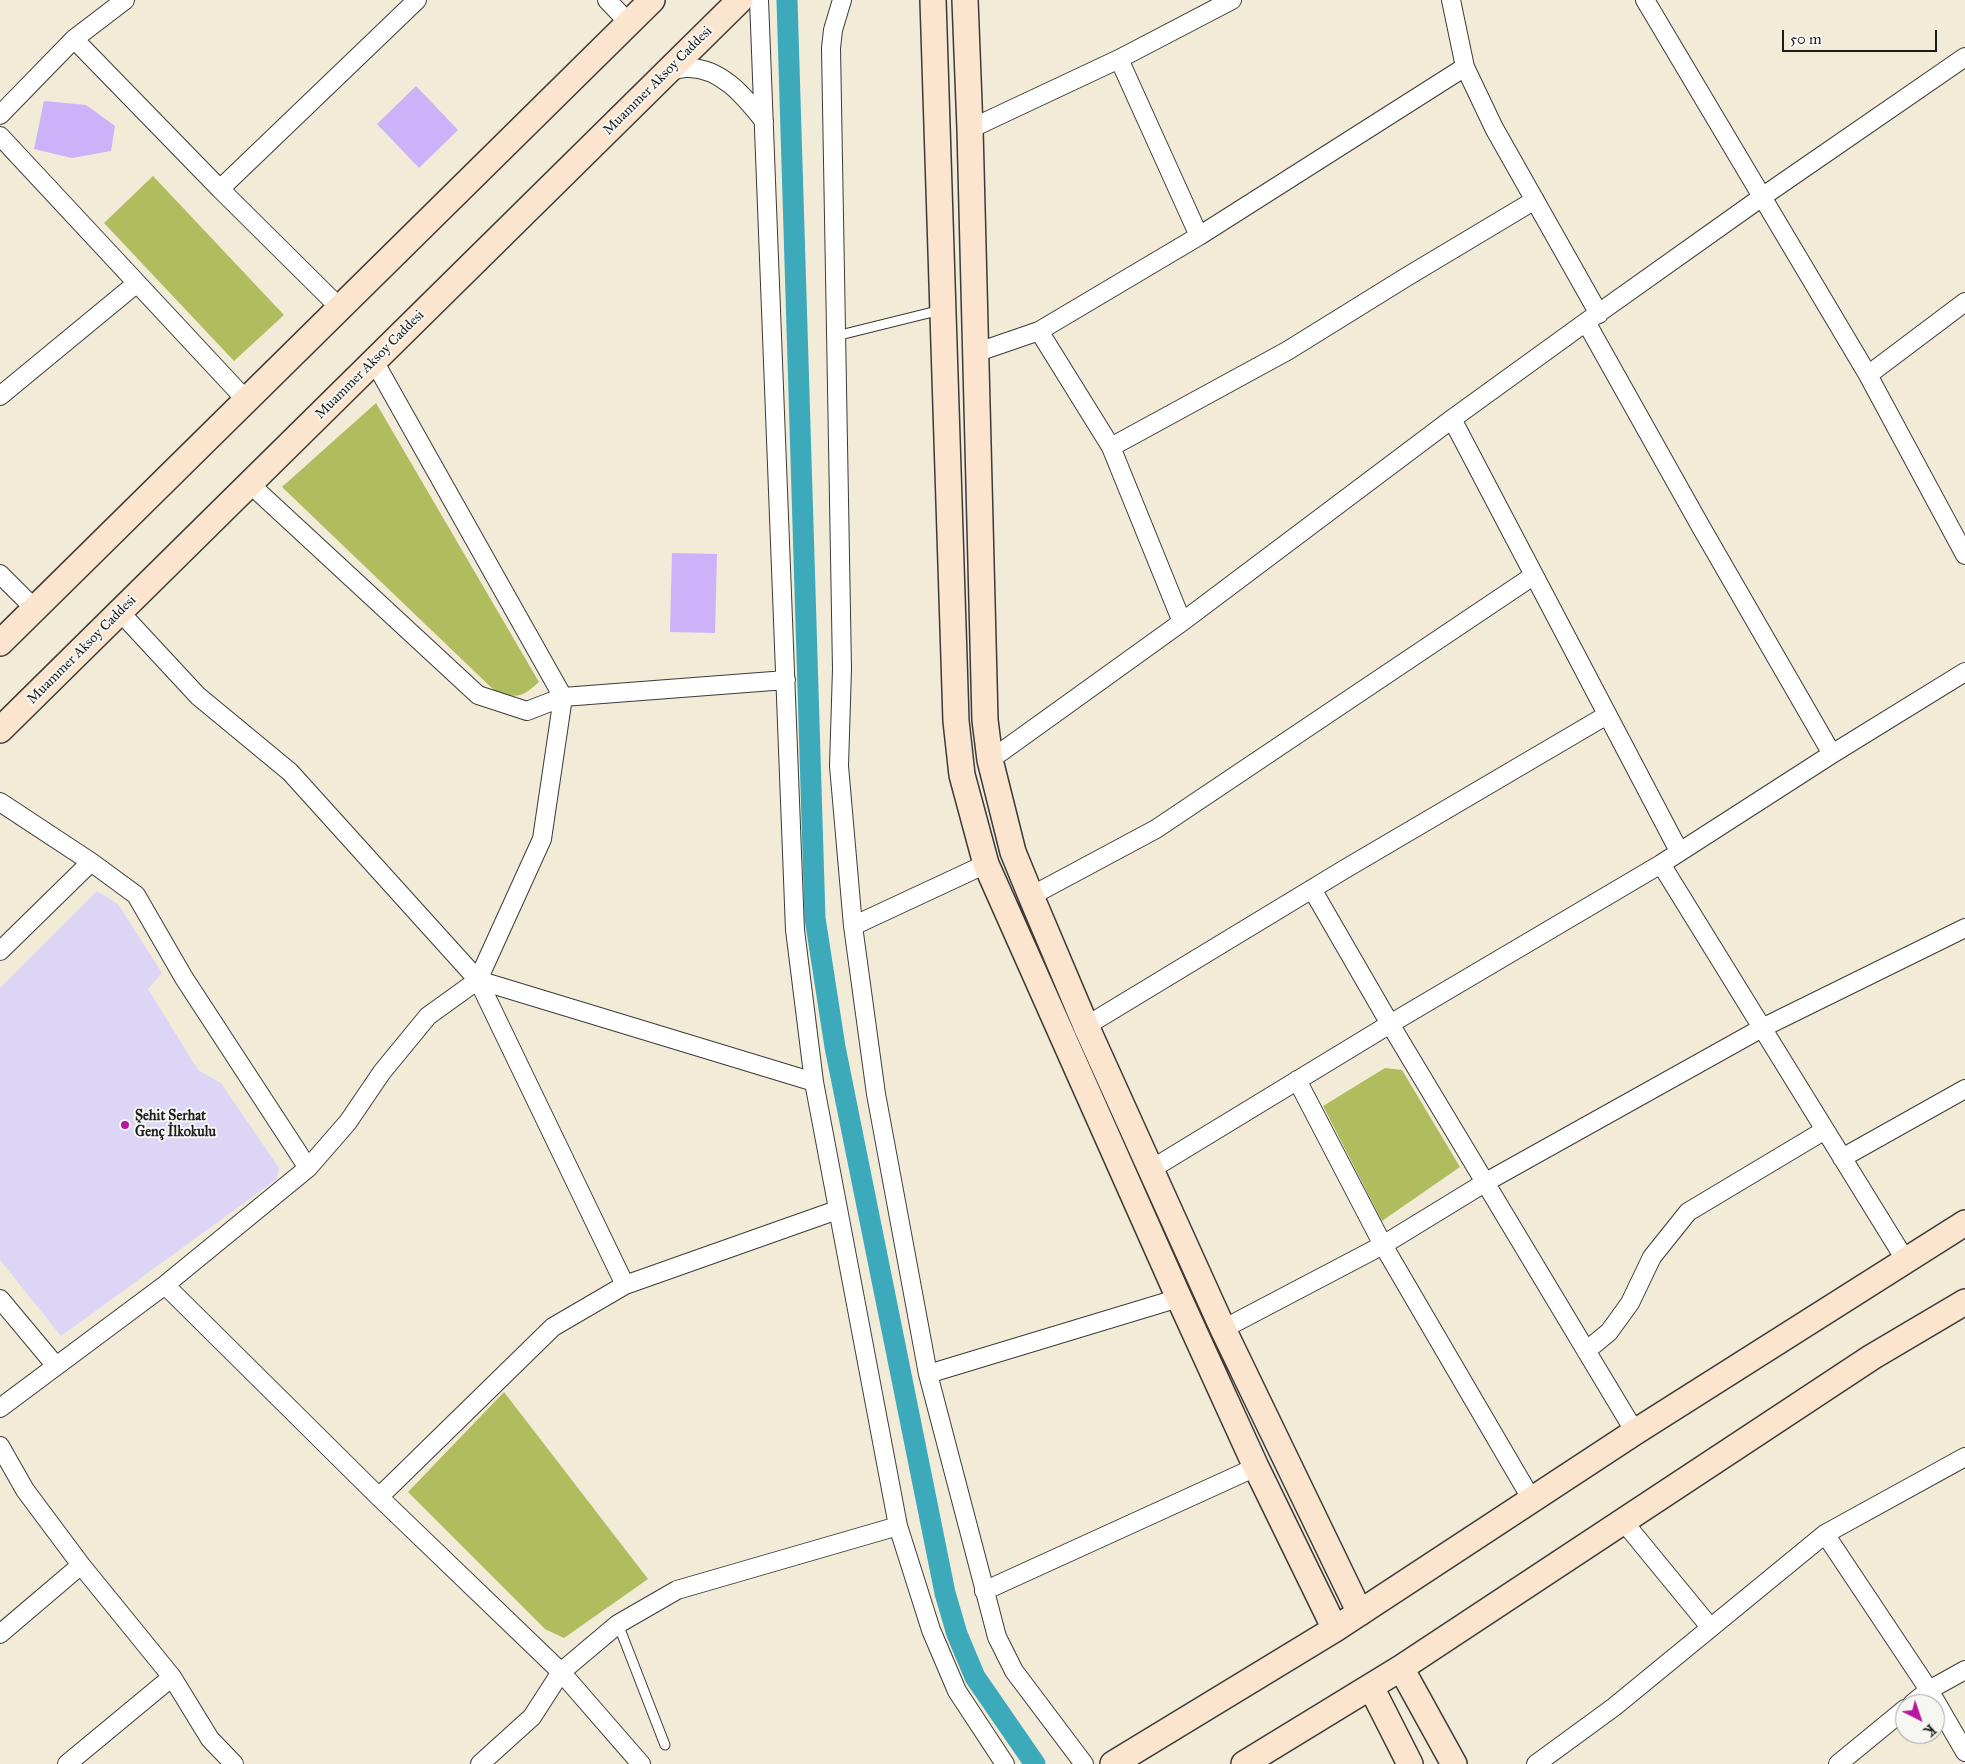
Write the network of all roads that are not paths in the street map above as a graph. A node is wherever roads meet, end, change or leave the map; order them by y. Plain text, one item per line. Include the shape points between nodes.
1 (125, 0) edge
2 (417, 0) edge
3 (607, 0) edge
4 (652, 0) edge
5 (740, 0) edge
6 (759, 0) edge
7 (842, 0) edge
8 (933, 0) edge
9 (965, 0) edge
10 (1232, 0) edge
11 (1451, 0) edge
12 (1645, 0) edge
13 (629, 23) junction
14 (74, 39) junction
15 (1965, 57) edge
16 (1119, 59) junction
17 (1465, 67) junction
18 (667, 72) junction
19 (0, 114) edge
20 (764, 121) junction
21 (970, 129) junction
22 (0, 136) edge
23 (220, 189) junction
24 (1762, 197) junction
25 (1535, 200) junction
26 (1199, 236) junction
27 (137, 283) junction
28 (1965, 302) edge
29 (340, 308) junction
30 (944, 310) junction
31 (1593, 318) junction
32 (1039, 331) junction
33 (836, 336) junction
34 (975, 353) junction
35 (374, 361) junction
36 (1868, 375) junction
37 (0, 396) edge
38 (246, 400) junction
39 (1452, 419) junction
40 (1111, 448) junction
41 (250, 484) junction
42 (1965, 555) edge
43 (0, 574) edge
44 (1533, 576) junction
45 (35, 609) junction
46 (120, 612) junction
47 (1182, 622) junction
48 (0, 643) edge
49 (1965, 672) edge
50 (786, 680) junction
51 (563, 697) junction
52 (1607, 715) junction
53 (0, 730) edge
54 (1832, 754) junction
55 (990, 760) junction
56 (0, 802) edge
57 (1679, 851) junction
58 (91, 862) junction
59 (986, 864) junction
60 (1661, 864) junction
61 (1312, 889) junction
62 (1031, 896) junction
63 (853, 926) junction
64 (1965, 928) edge
65 (0, 952) edge
66 (478, 980) junction
67 (1390, 1024) junction
68 (1086, 1026) junction
69 (1762, 1028) junction
70 (1297, 1080) junction
71 (814, 1082) junction
72 (1965, 1089) edge
73 (1825, 1130) junction
74 (1842, 1158) junction
75 (308, 1168) junction
76 (1150, 1170) junction
77 (1486, 1182) junction
78 (837, 1210) junction
79 (1965, 1223) edge
80 (1383, 1245) junction
81 (1906, 1261) junction
82 (165, 1285) junction
83 (625, 1285) junction
84 (0, 1298) edge
85 (1179, 1298) junction
86 (1965, 1302) edge
87 (1223, 1329) junction
88 (1586, 1350) junction
89 (56, 1366) junction
90 (928, 1374) junction
91 (0, 1408) edge
92 (1635, 1432) junction
93 (0, 1446) edge
94 (1965, 1456) edge
95 (1256, 1467) junction
96 (379, 1497) junction
97 (1532, 1500) junction
98 (1623, 1521) junction
99 (898, 1526) junction
100 (1825, 1534) junction
101 (81, 1565) junction
102 (984, 1591) junction
103 (1360, 1613) junction
104 (618, 1624) junction
105 (1710, 1628) junction
106 (1335, 1629) junction
107 (0, 1634) edge
108 (1401, 1668) junction
109 (1965, 1670) edge
110 (561, 1672) junction
111 (172, 1677) junction
112 (1371, 1687) junction
113 (1929, 1690) junction
114 (1924, 1694) edge
115 (1895, 1717) edge
116 (666, 1745) dead end
117 (1965, 1752) edge
118 (67, 1764) edge
119 (234, 1764) edge
120 (480, 1764) edge
121 (641, 1764) edge
122 (1005, 1764) edge
123 (1084, 1764) edge
124 (1113, 1764) edge
125 (1244, 1764) edge
126 (1410, 1764) edge
127 (1454, 1764) edge
128 (1536, 1764) edge
129 (1838, 1764) edge

1 - 14 street
2 - 23 street
3 - 13 street
4 - 13 street
5 - 18 street, Muammer Aksoy Caddesi
6 - 20 street
7 - 33 street via 831,48
8 - 30 street
9 - 21 street
10 - 16 street
11 - 17 street
12 - 24 street
13 - 29 street
14 - 19 street
14 - 23 street
15 - 24 street
16 - 21 street
16 - 26 street
17 - 25 street via 1494,128
17 - 26 street
18 - 20 street via 686,68 720,77 749,102
18 - 35 street, Muammer Aksoy Caddesi
20 - 50 street
21 - 34 street
22 - 27 street
23 - 29 street
24 - 31 street
24 - 36 street
25 - 31 street
25 - 40 street via 1287,351
26 - 32 street
27 - 37 street
27 - 38 street
28 - 36 street
29 - 38 street
30 - 33 lane
30 - 59 street via 956,721 962,775
31 - 39 street
31 - 54 street via 1701,527
32 - 34 street
32 - 40 street
33 - 63 street via 842,670 839,766
34 - 55 street via 985,720
35 - 41 street, Muammer Aksoy Caddesi
35 - 51 street
36 - 42 street
38 - 45 street
39 - 44 street
39 - 47 street
40 - 47 street
41 - 46 street, Muammer Aksoy Caddesi
41 - 51 street via 478,695 527,711
43 - 45 street
44 - 52 street
44 - 62 street via 1156,829
45 - 48 street
46 - 53 street, Muammer Aksoy Caddesi
46 - 66 street via 198,696 290,772
47 - 55 street
49 - 54 street
50 - 51 street
50 - 71 street via 795,930
51 - 66 street via 542,839
52 - 57 street
52 - 61 street
54 - 57 street
55 - 62 street via 1013,852
56 - 58 street
57 - 60 street
58 - 65 street
58 - 75 street via 136,895 184,978
59 - 63 street
59 - 85 street
60 - 67 street
60 - 69 street
61 - 67 street
61 - 68 street
62 - 68 street
63 - 90 street via 876,1094
64 - 69 street
66 - 71 street
66 - 75 street via 428,1016 382,1072 348,1122
66 - 83 street
67 - 70 street
67 - 77 street
68 - 76 street
69 - 73 street
69 - 77 street
70 - 76 street
70 - 80 street
71 - 78 street
72 - 74 street
73 - 74 street
73 - 88 street via 1688,1212 1652,1257 1630,1303 1609,1332
74 - 81 street
75 - 82 street
76 - 87 street
77 - 80 street
77 - 88 street
78 - 83 street
78 - 99 street
79 - 81 street
80 - 87 street
80 - 97 street
81 - 92 street
82 - 89 street
82 - 96 street
83 - 96 street via 553,1327
84 - 89 street
85 - 90 street
85 - 95 street
86 - 98 street via 1872,1357
87 - 103 street
88 - 92 street
89 - 91 street
90 - 102 street
92 - 97 street
93 - 101 street via 25,1490
94 - 100 street
95 - 102 street
95 - 106 street
96 - 110 street
97 - 103 street
98 - 105 street
98 - 108 street
99 - 104 street via 677,1590
99 - 122 street via 932,1630 957,1691
100 - 105 street
100 - 113 street
101 - 107 street
101 - 111 street
102 - 123 street via 997,1637 1014,1672
103 - 106 street
104 - 110 street
104 - 116 lane
105 - 128 street via 1614,1707
106 - 124 street
108 - 112 street
108 - 127 street
109 - 113 street
110 - 120 street via 532,1717
110 - 121 street
111 - 118 street
111 - 119 street via 210,1739
112 - 125 street
112 - 126 street
113 - 114 street
113 - 117 street
115 - 129 street

